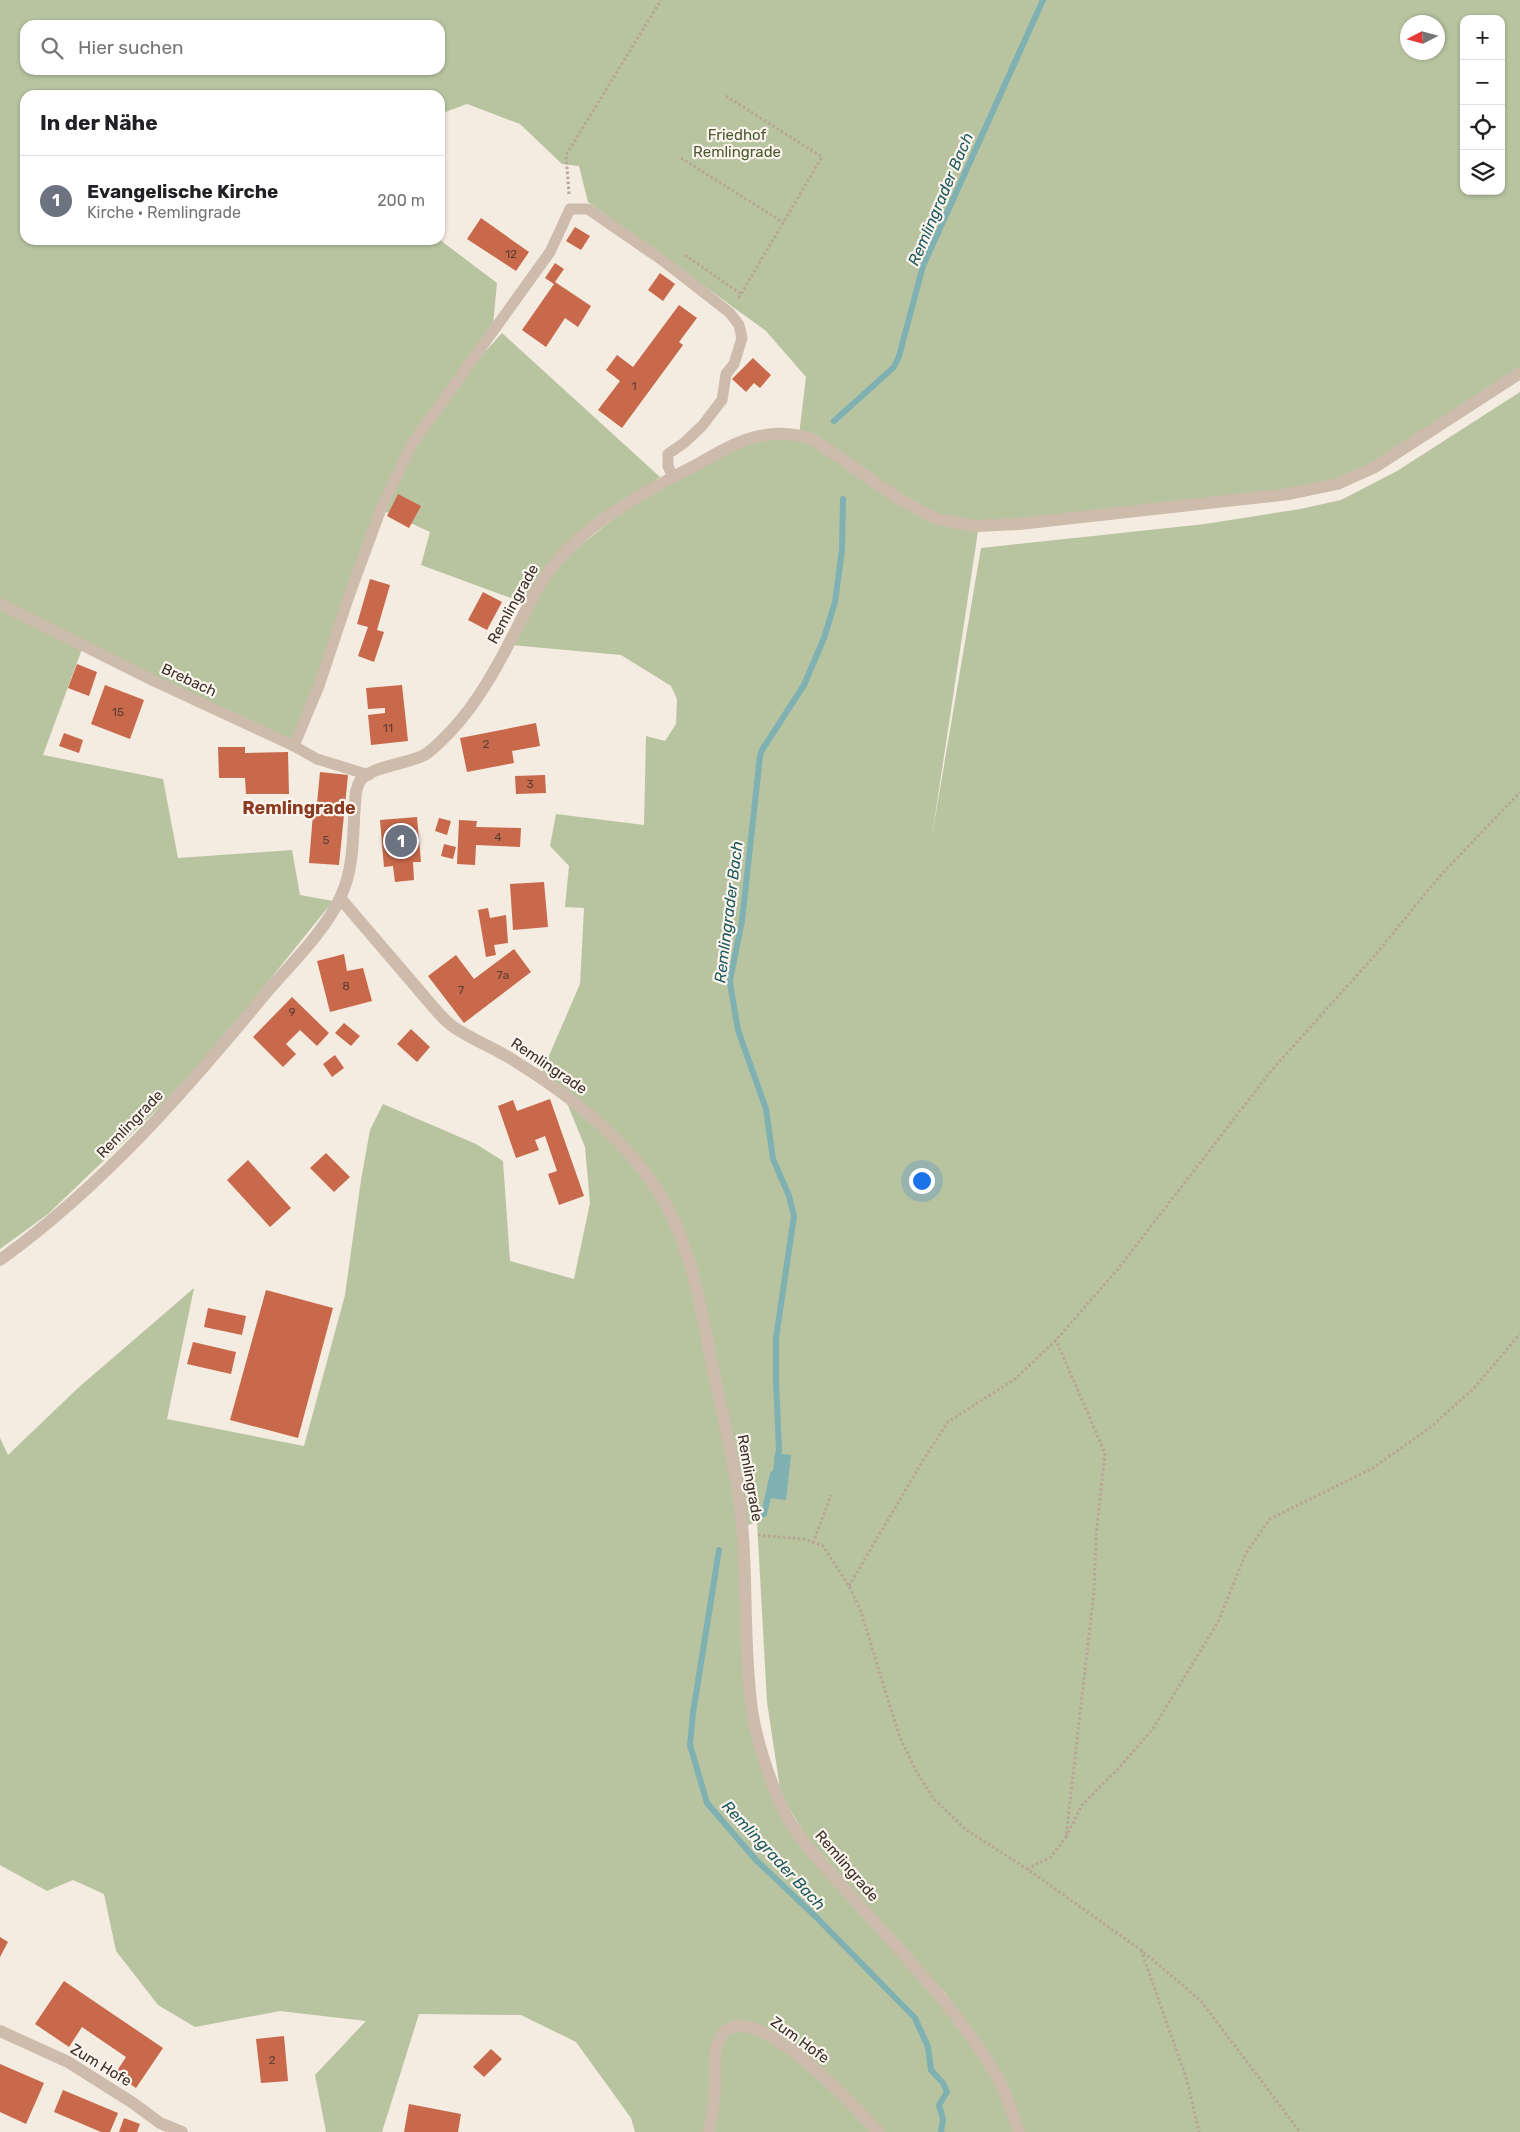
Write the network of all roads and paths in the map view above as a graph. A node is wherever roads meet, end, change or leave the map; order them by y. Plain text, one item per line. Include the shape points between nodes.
1 (661, 0) edge
2 (726, 96) dead end
3 (681, 158) dead end
4 (570, 209) junction
5 (784, 223) junction
6 (684, 255) dead end
7 (741, 294) junction
8 (730, 313) junction
9 (1520, 374) edge
10 (673, 477) junction
11 (0, 604) edge
12 (294, 746) junction
13 (368, 775) junction
14 (1520, 792) edge
15 (340, 898) junction
16 (0, 1260) edge
17 (1520, 1334) edge
18 (1056, 1340) junction
19 (831, 1495) dead end
20 (743, 1533) junction
21 (813, 1542) junction
22 (849, 1586) junction
23 (1066, 1837) junction
24 (1027, 1869) junction
25 (1141, 1950) junction
26 (0, 2031) edge
27 (182, 2132) edge
28 (709, 2132) edge
29 (878, 2132) edge
30 (1019, 2132) edge
31 (1199, 2132) edge
32 (1300, 2132) edge

1 - 4 path via 566,155
2 - 5 path via 822,157
3 - 5 path
4 - 8 lane via 588,209 662,260
4 - 12 lane via 550,252 412,444 381,508 320,686
5 - 7 path
6 - 7 path
7 - 8 path
8 - 10 lane via 739,325 742,338 734,364 726,374 722,400 702,426 668,454 668,466
9 - 10 street, Remlingrade via 1375,467 1337,484 1276,495 976,526 949,522 920,511 826,447 799,435 773,434 750,439
10 - 13 street, Remlingrade via 633,500 562,554 540,583 475,702 435,746 415,759
11 - 12 lane, Brebach
12 - 13 lane, Brebach via 317,759
13 - 15 street, Remlingrade via 361,780 356,792 349,878
14 - 18 path via 1439,877 1375,955 1271,1071 1118,1269
15 - 16 street, Remlingrade via 320,929 197,1077 115,1164 73,1203
15 - 20 street, Remlingrade via 452,1027 514,1060 562,1091 612,1136 657,1189 682,1240 697,1286
17 - 23 path via 1474,1388 1432,1426 1373,1468 1270,1519 1246,1554 1218,1622 1152,1730 1082,1805
18 - 22 path via 1015,1379 948,1422
18 - 23 path via 1105,1454 1096,1534 1094,1591
19 - 21 path
20 - 21 path
20 - 30 street, Remlingrade via 752,1711 764,1760 782,1809 804,1840 942,1999 981,2051 1002,2086
21 - 22 path via 824,1546
22 - 24 path via 860,1609 899,1735 916,1771 934,1799 965,1829
23 - 24 path via 1051,1857
24 - 25 path
25 - 31 path via 1187,2080
25 - 32 path via 1202,2001
26 - 27 street, Zum Hofe via 68,2062 160,2123
28 - 29 street, Zum Hofe via 719,2040 723,2032 747,2026 765,2032 791,2050 836,2088

